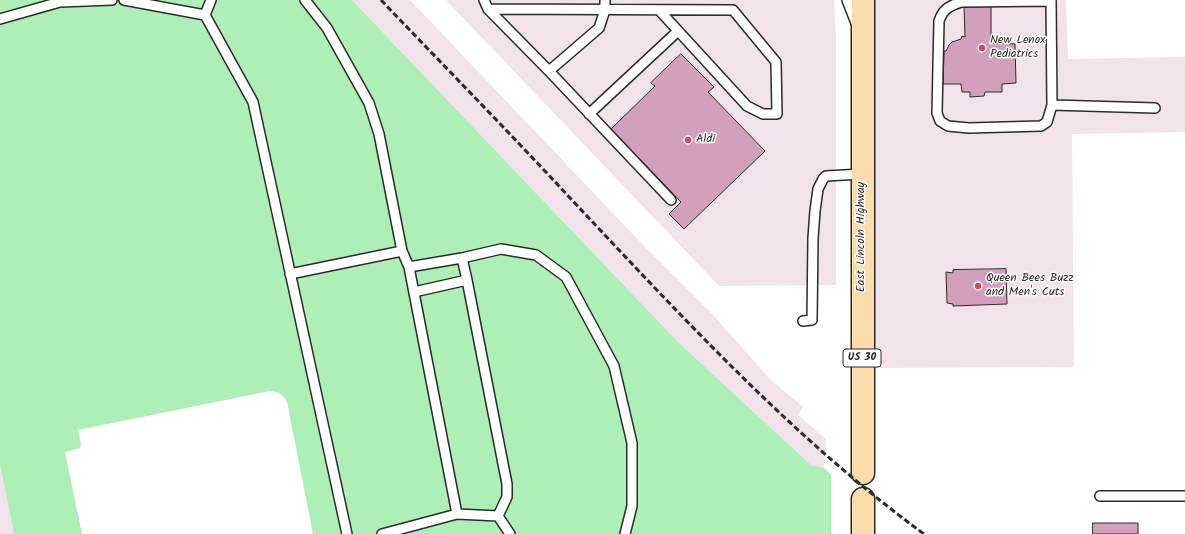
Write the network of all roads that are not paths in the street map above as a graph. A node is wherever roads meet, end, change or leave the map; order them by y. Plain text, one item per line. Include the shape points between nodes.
1 (112, 0) edge
2 (124, 0) edge
3 (211, 0) edge
4 (304, 0) edge
5 (605, 0) edge
6 (847, 0) edge
7 (863, 0) edge
8 (1051, 0) edge
9 (59, 1) edge
10 (486, 4) edge
11 (605, 10) junction
12 (659, 10) junction
13 (205, 15) junction
14 (0, 19) edge
15 (678, 31) junction
16 (862, 37) junction
17 (549, 71) junction
18 (1052, 105) junction
19 (1155, 108) dead end
20 (589, 114) junction
21 (862, 174) junction
22 (671, 200) dead end
23 (402, 251) junction
24 (462, 258) junction
25 (409, 266) junction
26 (290, 274) junction
27 (466, 280) junction
28 (414, 292) junction
29 (804, 321) dead end
30 (863, 473) dead end
31 (1100, 496) dead end
32 (1185, 496) edge
33 (863, 500) dead end
34 (457, 514) junction
35 (498, 516) junction
36 (347, 534) edge
37 (382, 534) edge
38 (510, 534) edge
39 (625, 534) edge
40 (863, 534) edge

1 - 9 lane
2 - 13 lane
3 - 13 lane
4 - 23 lane via 327,28 369,103 380,134
5 - 11 lane
6 - 16 lane
7 - 16 main road, East Lincoln Highway / US 30
8 - 18 lane
8 - 18 lane via 961,2 942,12 939,21 937,112 940,121 948,126 1040,126 1047,122
9 - 14 lane
10 - 11 lane
10 - 17 lane
11 - 12 lane
11 - 17 lane via 599,28
12 - 15 lane
12 - 15 lane via 733,10 776,62 777,114 763,114 746,106
13 - 26 lane via 253,102
15 - 20 lane
16 - 21 main road, East Lincoln Highway / US 30
17 - 20 lane
18 - 19 lane
20 - 22 lane
21 - 29 lane via 826,176 818,189 813,238 812,320
21 - 30 main road, East Lincoln Highway / US 30
23 - 25 lane
23 - 26 lane
24 - 25 lane
24 - 27 lane
24 - 39 lane via 501,249 536,255 566,277 614,366 632,443 632,506
25 - 28 lane
26 - 36 lane
27 - 28 lane
27 - 35 lane via 507,484 507,498
28 - 34 lane
31 - 32 lane
33 - 40 main road
34 - 35 lane
34 - 37 lane
35 - 38 lane

